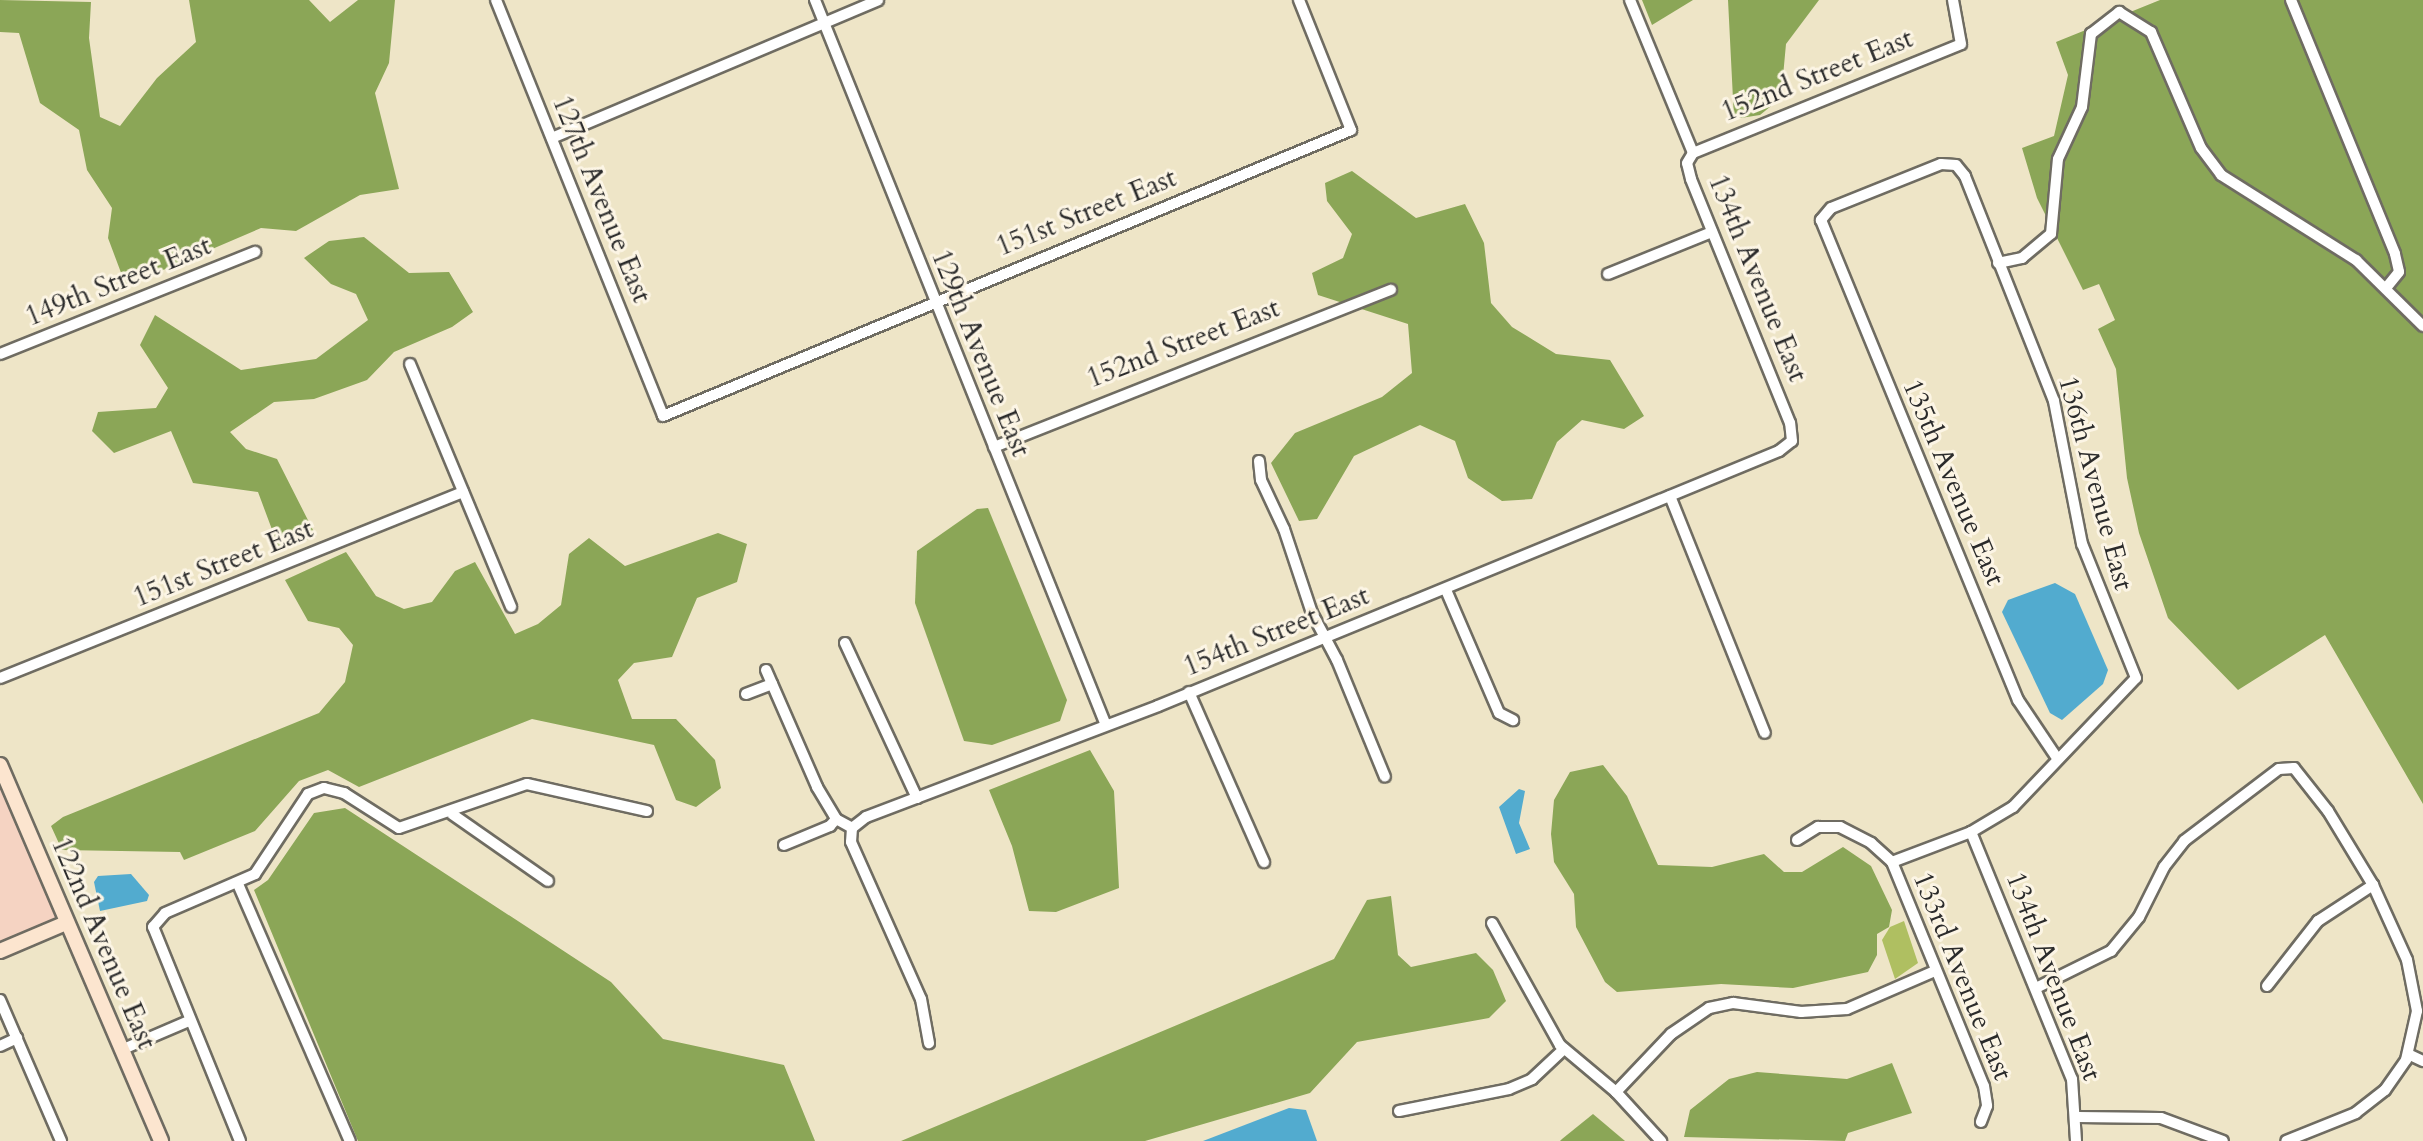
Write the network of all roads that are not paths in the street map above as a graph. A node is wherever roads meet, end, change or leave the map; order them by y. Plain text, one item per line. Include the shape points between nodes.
1 (496, 0) edge
2 (815, 0) edge
3 (878, 0) edge
4 (1299, 0) edge
5 (1630, 0) edge
6 (1953, 0) edge
7 (2291, 0) edge
8 (824, 23) junction
9 (552, 138) junction
10 (1693, 153) junction
11 (1957, 166) joint
12 (1712, 232) junction
13 (255, 252) dead end
14 (1998, 263) junction
15 (1608, 274) dead end
16 (2387, 287) junction
17 (1391, 290) dead end
18 (933, 301) junction
19 (2423, 326) edge
20 (0, 354) edge
21 (410, 364) dead end
22 (663, 416) joint
23 (1790, 444) joint
24 (994, 447) junction
25 (1259, 461) dead end
26 (463, 492) junction
27 (1670, 496) junction
28 (1446, 590) junction
29 (511, 607) dead end
30 (1322, 638) junction
31 (845, 643) dead end
32 (766, 670) dead end
33 (0, 678) edge
34 (772, 684) junction
35 (1189, 692) junction
36 (746, 694) dead end
37 (1513, 720) dead end
38 (1105, 723) junction
39 (1765, 733) dead end
40 (2057, 758) junction
41 (0, 765) edge
42 (1385, 777) dead end
43 (917, 798) junction
44 (647, 811) dead end
45 (452, 814) junction
46 (836, 819) junction
47 (852, 828) junction
48 (1971, 832) junction
49 (1797, 840) dead end
50 (784, 845) dead end
51 (1264, 862) dead end
52 (1892, 862) junction
53 (548, 881) dead end
54 (238, 884) junction
55 (2373, 885) junction
56 (66, 923) junction
57 (1492, 923) dead end
58 (0, 951) edge
59 (1935, 971) junction
60 (2267, 986) dead end
61 (2036, 988) junction
62 (0, 1000) edge
63 (189, 1021) junction
64 (17, 1038) junction
65 (929, 1043) dead end
66 (0, 1046) edge
67 (1564, 1049) junction
68 (121, 1050) junction
69 (2408, 1054) junction
70 (2423, 1061) edge
71 (1616, 1092) junction
72 (1399, 1111) dead end
73 (2078, 1117) junction
74 (1981, 1122) dead end
75 (2190, 1136) edge
76 (61, 1141) edge
77 (161, 1141) edge
78 (240, 1141) edge
79 (350, 1141) edge
80 (1661, 1141) edge
81 (2076, 1141) edge
82 (2223, 1141) edge
83 (2286, 1141) edge

1 - 9 street, 127th Avenue East
2 - 8 street, 129th Avenue East
3 - 8 street
4 - 18 street, 151st Street East via 1351,130
5 - 10 street, 134th Avenue East
6 - 10 street, 152nd Street East via 1961,44
7 - 16 street via 2395,254 2399,272
8 - 9 street
8 - 18 street, 129th Avenue East
9 - 22 street, 127th Avenue East
10 - 12 street, 134th Avenue East via 1687,168
11 - 14 street, 136th Avenue East
11 - 40 street, 135th Avenue East via 1941,164 1831,208 1821,218 2018,700
12 - 15 street
12 - 23 street, 134th Avenue East via 1785,408
13 - 20 street, 149th Street East
14 - 16 street via 2022,258 2051,234 2058,159 2082,107 2091,34 2119,12 2151,32 2201,148 2221,175 2356,260
14 - 40 street, 136th Avenue East via 2054,401 2082,544 2136,678
16 - 19 street
17 - 24 street, 152nd Street East
18 - 22 street, 151st Street East
18 - 24 street, 129th Avenue East
21 - 26 street
23 - 27 street, 154th Street East
24 - 38 street, 129th Avenue East
25 - 30 street via 1261,480
26 - 29 street
26 - 33 street, 151st Street East
27 - 28 street, 154th Street East
27 - 39 street
28 - 30 street, 154th Street East
28 - 37 street via 1499,713
30 - 35 street, 154th Street East
30 - 42 street via 1337,660
31 - 43 street
32 - 34 street
34 - 36 street
34 - 46 street
35 - 38 street, 154th Street East
35 - 51 street
38 - 43 street, 154th Street East
40 - 48 street via 2024,798
41 - 56 main road, 122nd Avenue East
43 - 47 street, 154th Street East
44 - 45 street via 527,784
45 - 53 street
45 - 54 street via 399,828 344,793 315,791 298,805 255,874
46 - 47 street
46 - 50 street
47 - 65 street via 851,842 921,999
48 - 52 street
48 - 61 street, 134th Avenue East
49 - 52 street, 133rd Avenue East via 1818,827 1840,827 1871,843
52 - 59 street, 133rd Avenue East
54 - 63 street via 165,913 155,922 153,937
54 - 79 street
55 - 60 street via 2318,921
55 - 61 street via 2328,811 2288,766 2184,841 2139,917 2111,951
55 - 69 street via 2416,989
56 - 58 main road
56 - 68 main road, 122nd Avenue East
57 - 67 street via 1538,1013
59 - 71 street via 1847,1009 1801,1012 1733,1003 1709,1008 1671,1034
59 - 74 street, 133rd Avenue East via 1984,1086 1987,1106
61 - 73 street, 134th Avenue East via 2072,1079
62 - 64 street
63 - 68 street
63 - 78 street
64 - 66 street
64 - 76 street
67 - 71 street
67 - 72 street via 1532,1079 1509,1089
68 - 77 main road, 122nd Avenue East
69 - 70 street
69 - 83 street via 2369,1104
71 - 80 street
73 - 75 street via 2146,1116
73 - 81 street, 134th Avenue East
75 - 82 street

